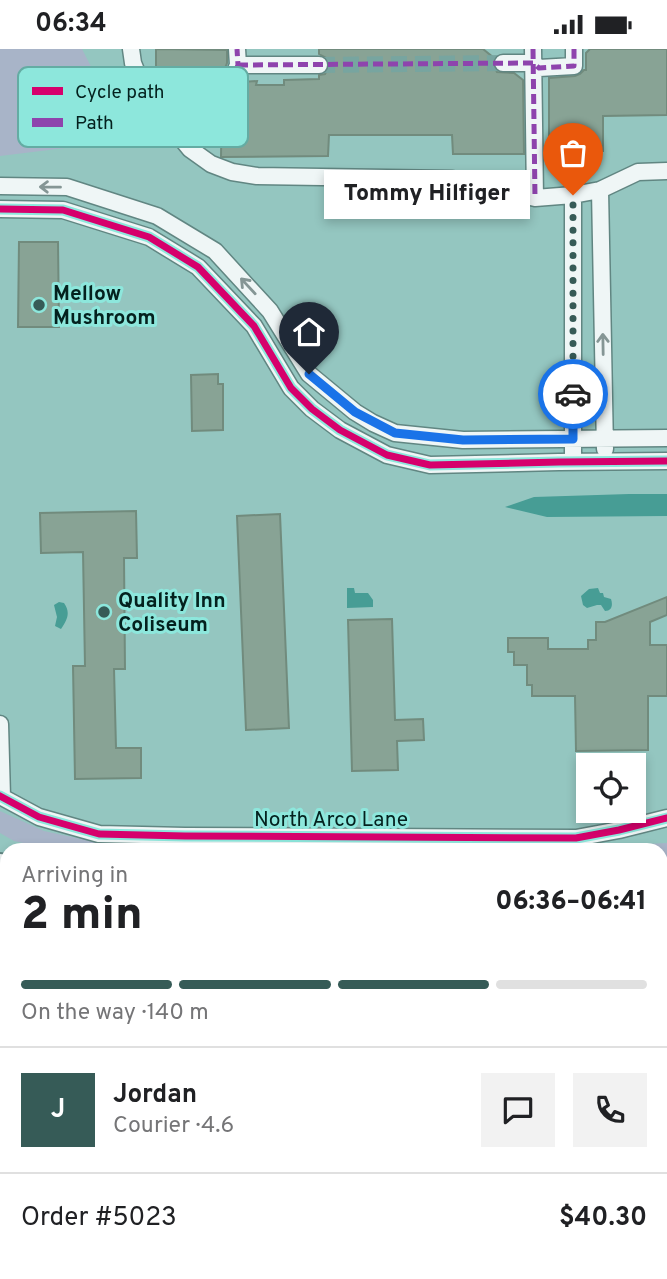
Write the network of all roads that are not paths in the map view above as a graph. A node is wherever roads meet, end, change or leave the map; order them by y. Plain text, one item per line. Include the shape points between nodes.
1 (131, 49) edge
2 (574, 49) edge
3 (533, 56) edge
4 (237, 57) edge
5 (503, 63) tunnel mouth
6 (319, 65) tunnel mouth
7 (135, 67) edge
8 (188, 147) edge
9 (667, 171) edge
10 (0, 186) edge
11 (600, 190) junction
12 (573, 195) junction
13 (535, 198) junction
14 (0, 209) edge
15 (667, 438) edge
16 (573, 439) junction
17 (605, 439) junction
18 (667, 461) edge
19 (573, 462) junction
20 (605, 462) junction
21 (0, 724) edge
22 (1, 797) edge
23 (667, 818) edge

1 - 7 street
2 - 3 street via 574,66 539,68
3 - 5 street
3 - 13 street
4 - 6 street
8 - 13 street via 211,164 257,176 452,179
9 - 11 street via 638,172
16 -> 10 street via 463,440 395,433 355,412 309,374 270,311 215,251 157,216 67,187
11 - 12 street
17 -> 11 street
12 - 13 street
12 - 16 street
14 - 19 street via 63,210 149,237 198,267 254,327 291,388 312,409 387,455 430,465
15 - 17 street
16 - 17 street
16 - 19 street
17 - 20 street
18 - 20 street
19 - 20 street
21 - 22 street
22 - 23 street, North Arco Lane via 39,817 99,834 576,838

